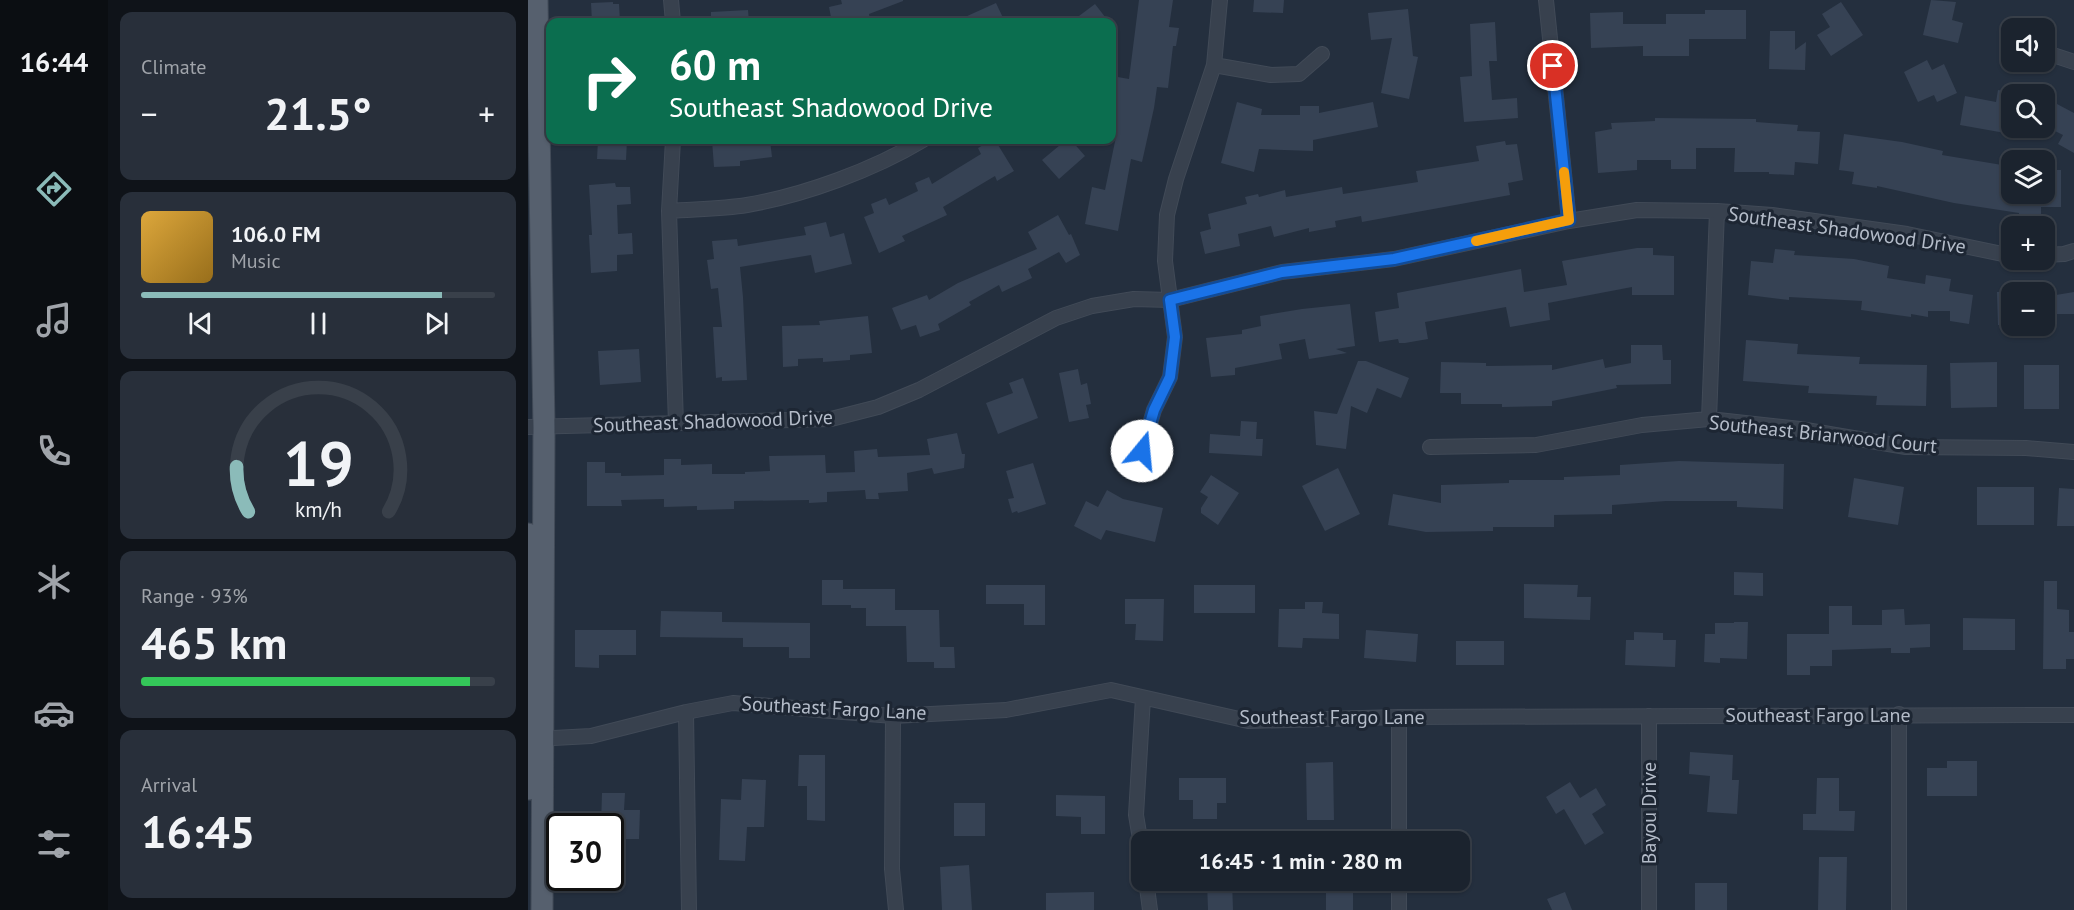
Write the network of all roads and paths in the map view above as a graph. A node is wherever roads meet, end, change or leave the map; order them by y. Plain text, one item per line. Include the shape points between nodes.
1 (537, 0) edge
2 (671, 0) edge
3 (1220, 0) edge
4 (1546, 0) edge
5 (673, 18) edge
6 (1322, 54) dead end
7 (2055, 56) edge
8 (2074, 62) edge
9 (1214, 65) junction
10 (673, 144) edge
11 (916, 144) edge
12 (669, 211) junction
13 (1717, 211) junction
14 (1569, 220) junction
15 (2074, 251) edge
16 (2001, 254) edge
17 (2055, 255) edge
18 (1170, 300) junction
19 (1709, 419) junction
20 (676, 424) junction
21 (536, 427) edge
22 (1430, 447) dead end
23 (1142, 451) dead end
24 (2074, 452) edge
25 (528, 534) edge
26 (1143, 698) junction
27 (686, 712) junction
28 (1899, 714) junction
29 (2074, 715) edge
30 (894, 716) junction
31 (1649, 716) junction
32 (1399, 717) junction
33 (533, 739) edge
34 (528, 789) edge
35 (1139, 831) edge
36 (1399, 831) edge
37 (1147, 891) edge
38 (1399, 891) edge
39 (542, 910) edge
40 (688, 910) edge
41 (896, 910) edge
42 (1150, 910) edge
43 (1399, 910) edge
44 (1649, 910) edge
45 (1899, 910) edge

1 - 21 main road
2 - 5 street
3 - 9 street
4 - 14 street
6 - 9 street via 1299,74 1271,75
7 - 8 street
9 - 18 street via 1167,215 1165,261
10 - 12 street
11 - 12 street via 797,195 745,205
12 - 20 street
13 - 14 street, Southeast Shadowood Drive via 1637,210
13 - 16 street, Southeast Shadowood Drive via 1907,234
13 - 19 street
14 - 18 street, Southeast Shadowood Drive via 1394,259 1282,272
15 - 17 street
18 - 20 street, Southeast Shadowood Drive via 1134,299 1092,306 1056,318 919,390 878,407 831,419
18 - 23 street via 1175,337 1170,377 1154,410
19 - 22 street, Southeast Briarwood Court via 1642,425 1536,445
19 - 24 street, Southeast Briarwood Court via 1906,447
20 - 21 street, Southeast Shadowood Drive
21 - 33 main road
25 - 33 main road
26 - 30 street, Southeast Fargo Lane via 1111,690 1006,710
26 - 32 street, Southeast Fargo Lane via 1248,721
26 - 35 street via 1136,814
27 - 30 street, Southeast Fargo Lane via 733,703
27 - 33 street, Southeast Fargo Lane via 591,736
27 - 40 street
28 - 29 street, Southeast Fargo Lane
28 - 31 street, Southeast Fargo Lane
28 - 45 street
30 - 41 street via 892,869
31 - 32 street, Southeast Fargo Lane
31 - 44 street, Bayou Drive
32 - 36 street
33 - 34 main road
33 - 39 main road
37 - 42 street
38 - 43 street

